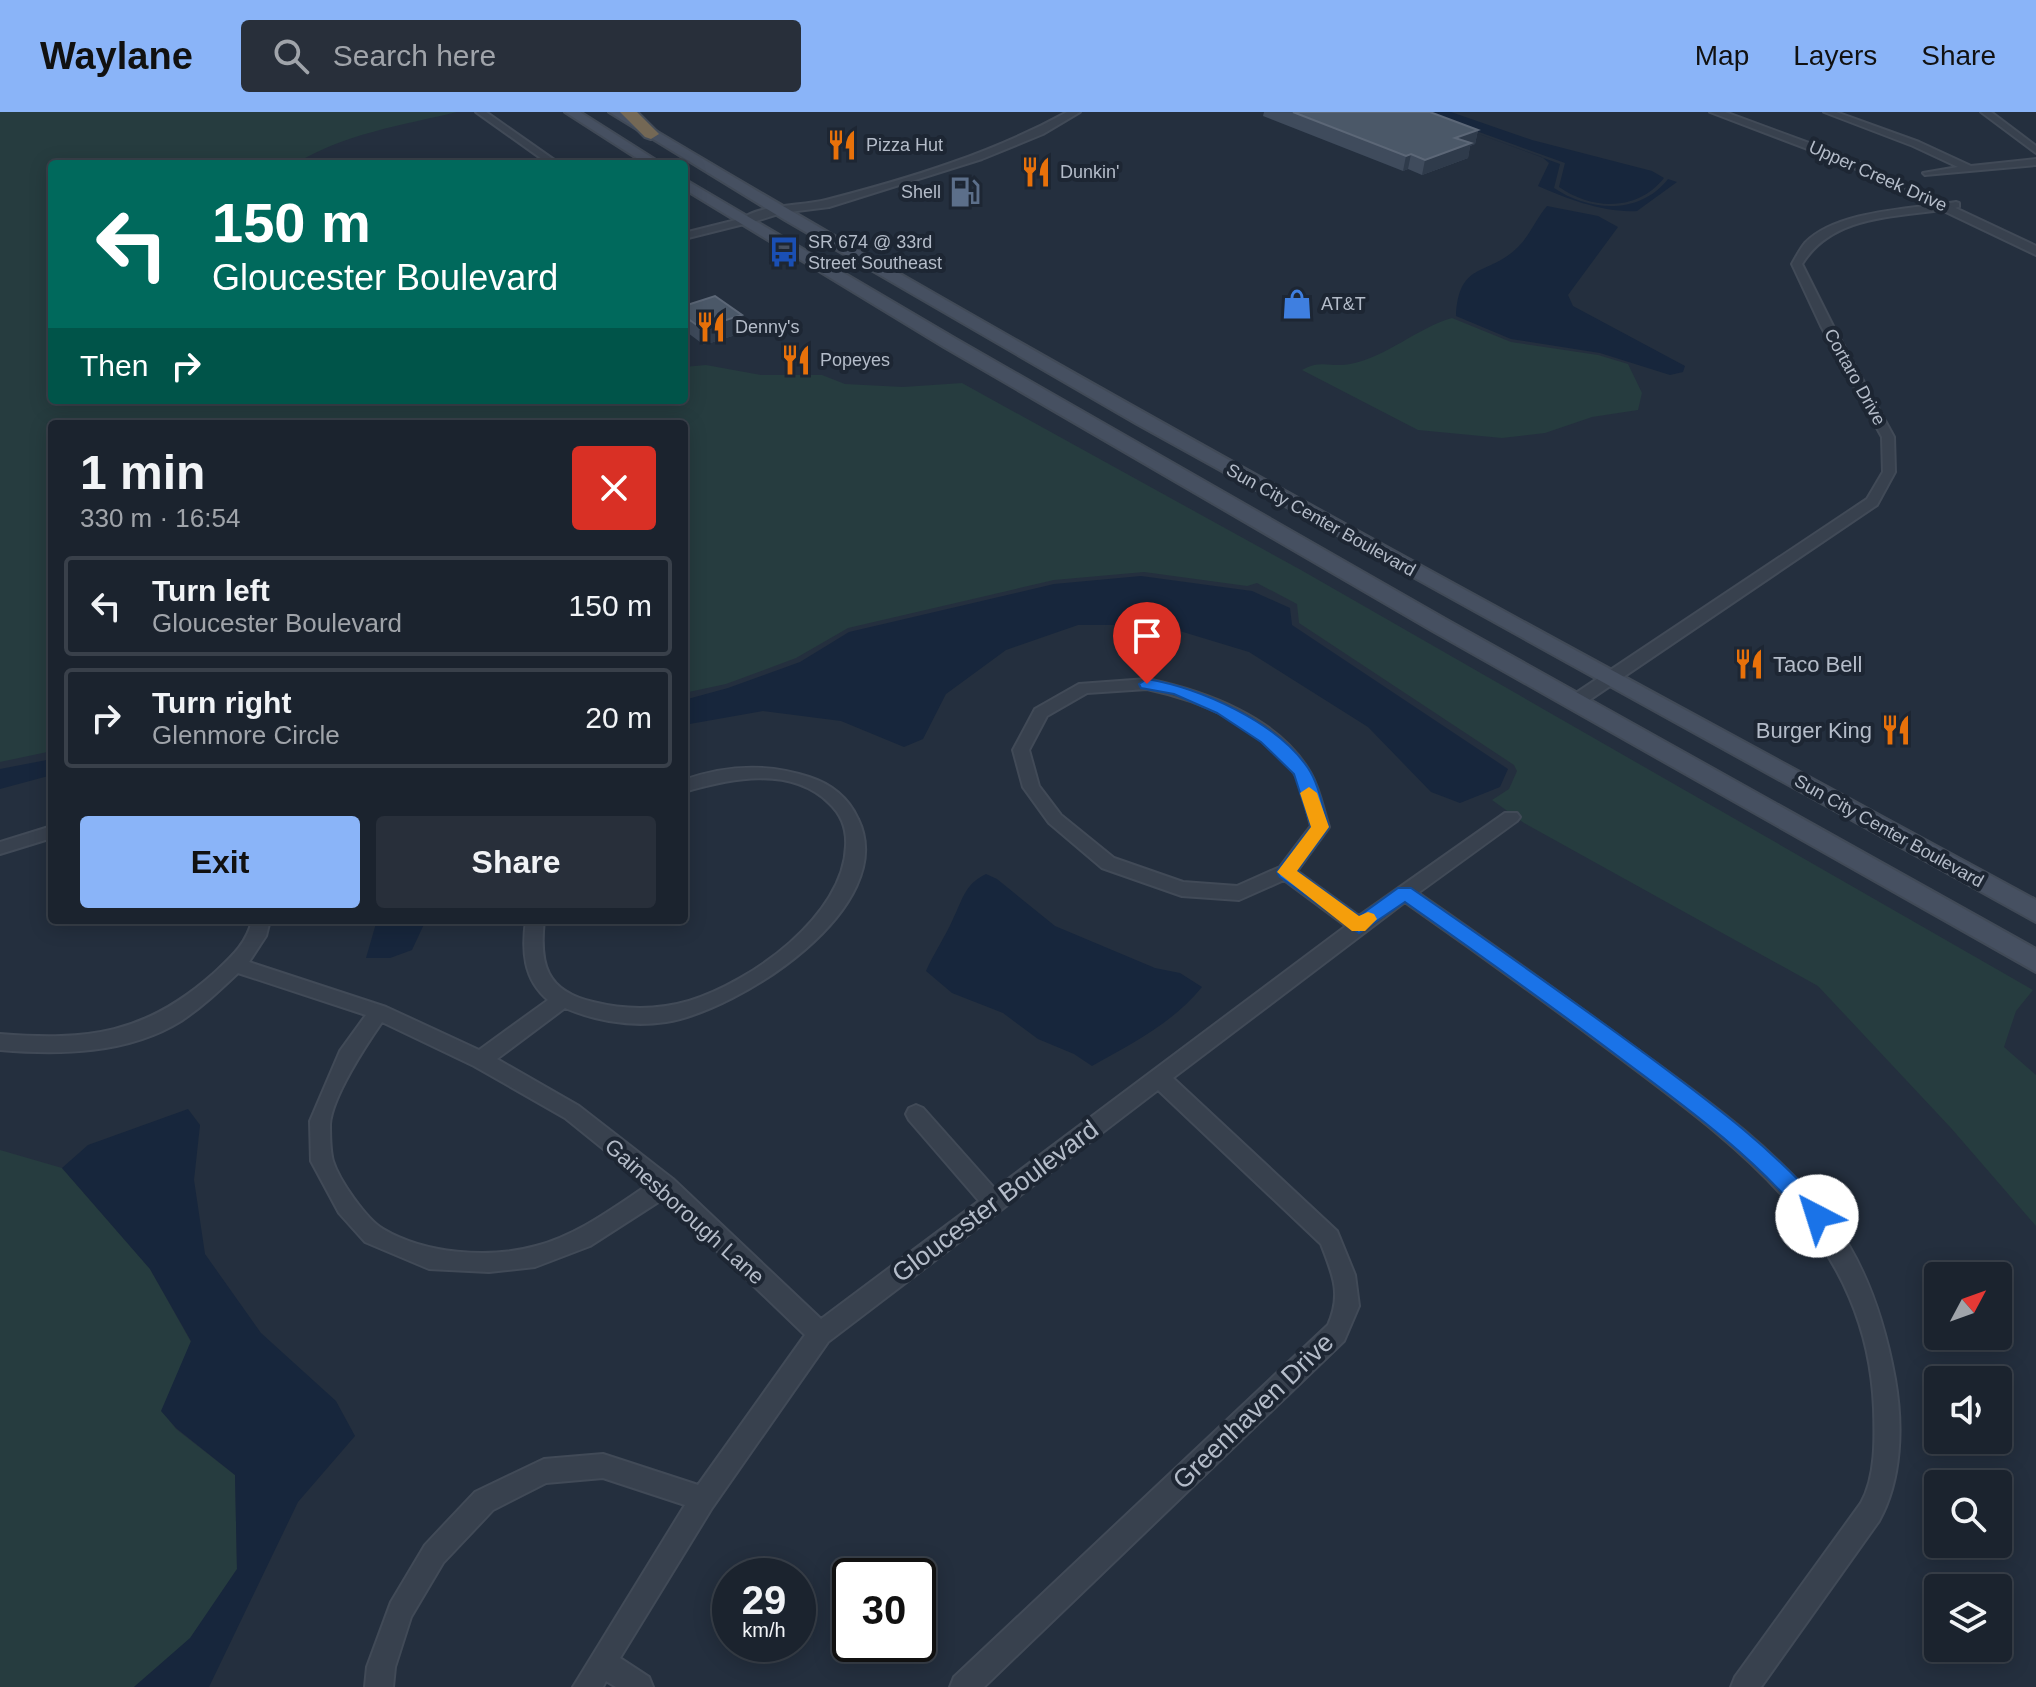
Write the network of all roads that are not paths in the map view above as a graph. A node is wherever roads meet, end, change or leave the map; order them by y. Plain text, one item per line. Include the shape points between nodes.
1 (480, 112) edge
2 (571, 112) edge
3 (615, 112) edge
4 (628, 112) edge
5 (1075, 112) edge
6 (1715, 112) edge
7 (1730, 112) edge
8 (1828, 112) edge
9 (1985, 112) edge
10 (1024, 123) dead end
11 (651, 134) junction
12 (980, 142) dead end
13 (954, 150) dead end
14 (2036, 150) edge
15 (549, 160) edge
16 (649, 160) edge
17 (2036, 162) edge
18 (899, 167) dead end
19 (1970, 169) junction
20 (1928, 173) dead end
21 (688, 186) edge
22 (812, 193) dead end
23 (1951, 206) junction
24 (779, 210) junction
25 (744, 221) junction
26 (688, 235) edge
27 (2036, 244) edge
28 (2036, 251) edge
29 (843, 279) junction
30 (1025, 353) junction
31 (1606, 678) junction
32 (1576, 701) junction
33 (688, 784) edge
34 (1511, 817) dead end
35 (48, 833) edge
36 (0, 848) edge
37 (1286, 872) junction
38 (1404, 892) junction
39 (2036, 912) edge
40 (261, 924) edge
41 (534, 924) edge
42 (1359, 926) junction
43 (2036, 962) edge
44 (235, 965) junction
45 (562, 1000) junction
46 (379, 1012) junction
47 (0, 1042) edge
48 (481, 1060) junction
49 (1159, 1078) junction
50 (916, 1114) dead end
51 (665, 1186) junction
52 (993, 1202) junction
53 (820, 1334) junction
54 (703, 1499) junction
55 (603, 1662) junction
56 (379, 1687) edge
57 (587, 1687) edge
58 (639, 1687) edge
59 (964, 1687) edge
60 (1745, 1687) edge

1 - 15 street
2 - 16 main road
3 - 11 main road, Sun City Center Boulevard
4 - 11 highway
5 - 24 street via 978,157 825,204
6 - 23 street, Upper Creek Drive via 1829,153
7 - 23 street, Upper Creek Drive via 1851,156
8 - 19 street
9 - 14 street
10 - 12 street
11 - 24 main road, Sun City Center Boulevard
13 - 18 street
17 - 19 street
19 - 20 street
21 - 25 main road, Sun City Center Boulevard
22 - 24 street
23 - 27 street, Upper Creek Drive
23 - 28 street, Upper Creek Drive
23 - 31 street, Cortaro Drive via 1828,231 1810,244 1797,264 1888,437 1888,482 1872,502
24 - 25 street
24 - 30 main road, Sun City Center Boulevard
25 - 26 street
25 - 29 main road, Sun City Center Boulevard
29 - 30 main road via 887,292 990,352
29 - 32 main road, Sun City Center Boulevard
30 - 31 main road, Sun City Center Boulevard
31 - 32 street, Cortaro Drive
31 - 39 main road, Sun City Center Boulevard
32 - 43 main road, Sun City Center Boulevard
33 - 45 street via 710,776 751,772 787,775 827,792 852,819 858,851 849,883 804,941 727,993 670,1013 612,1016
34 - 38 street, Gloucester Boulevard
35 - 36 street
37 - 37 street via 1320,827 1302,771 1267,738 1211,704 1177,689 1147,684 1084,688 1041,713 1021,750 1031,787 1055,819 1108,863 1182,889 1239,893
37 - 42 street
38 - 42 street, Gloucester Boulevard
38 - 60 street via 1735,1132 1817,1216 1870,1313 1883,1364 1887,1418 1888,1453 1876,1501
40 - 44 street via 260,934
41 - 45 street via 531,944 536,973
42 - 49 street, Gloucester Boulevard
44 - 46 street, Gainesborough Lane
44 - 47 street via 197,1000 154,1025 79,1044
45 - 48 street
46 - 48 street, Gainesborough Lane
46 - 51 street via 347,1057 320,1121 322,1161 347,1206 373,1235 429,1259 489,1262 535,1257 582,1239
48 - 51 street, Gainesborough Lane via 572,1112
49 - 52 street, Gloucester Boulevard
49 - 59 street, Greenhaven Drive via 1329,1238 1344,1275 1348,1306 1336,1333
50 - 52 street
51 - 53 street, Gainesborough Lane
52 - 53 street, Gloucester Boulevard
53 - 54 street, Gloucester Boulevard
54 - 55 street, Gloucester Boulevard
54 - 56 street via 603,1466 544,1471 484,1501 434,1554 400,1611
55 - 57 street, Gloucester Boulevard
55 - 58 street

